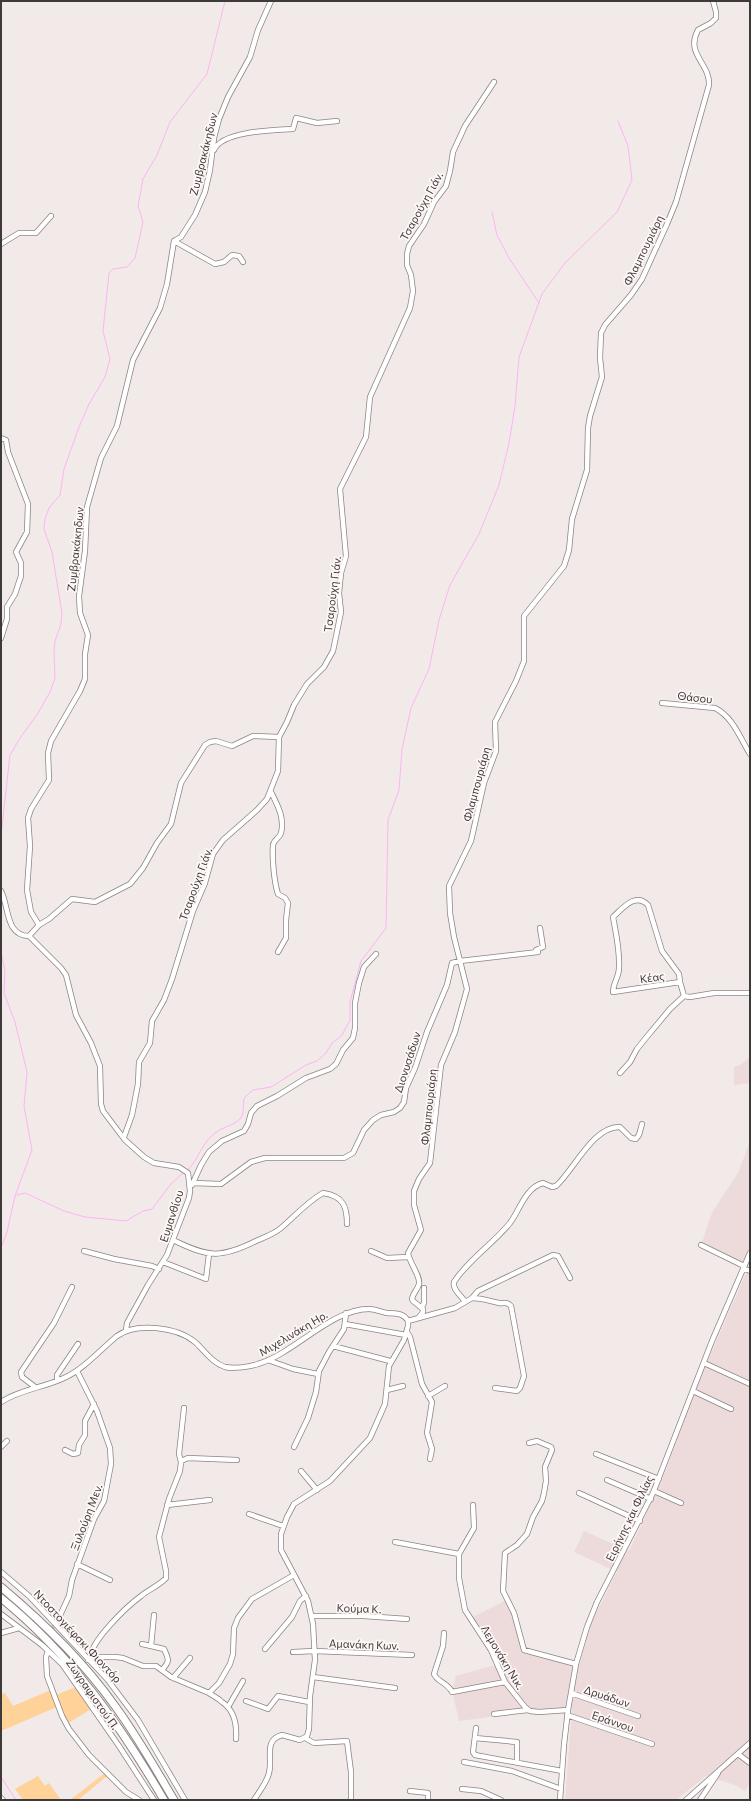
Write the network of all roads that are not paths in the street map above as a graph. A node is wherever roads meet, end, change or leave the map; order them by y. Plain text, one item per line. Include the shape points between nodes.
1 (271, 1) edge
2 (713, 1) edge
3 (494, 82) dead end
4 (338, 121) dead end
5 (212, 156) junction
6 (51, 216) dead end
7 (174, 241) junction
8 (1, 244) edge
9 (243, 262) dead end
10 (1, 438) edge
11 (1, 638) edge
12 (662, 703) dead end
13 (279, 737) junction
14 (750, 754) edge
15 (270, 792) junction
16 (1, 891) edge
17 (39, 925) junction
18 (540, 928) dead end
19 (29, 936) junction
20 (278, 952) dead end
21 (376, 954) dead end
22 (460, 961) junction
23 (680, 982) junction
24 (750, 993) edge
25 (684, 996) junction
26 (620, 1073) dead end
27 (642, 1124) dead end
28 (124, 1137) junction
29 (193, 1183) junction
30 (190, 1191) junction
31 (346, 1224) dead end
32 (173, 1240) junction
33 (701, 1245) dead end
34 (84, 1251) dead end
35 (371, 1251) dead end
36 (750, 1253) edge
37 (210, 1254) junction
38 (408, 1257) junction
39 (163, 1262) junction
40 (744, 1267) junction
41 (159, 1269) junction
42 (750, 1271) edge
43 (570, 1278) dead end
44 (72, 1286) dead end
45 (424, 1288) dead end
46 (472, 1298) junction
47 (465, 1302) junction
48 (422, 1307) junction
49 (346, 1313) junction
50 (419, 1317) junction
51 (408, 1321) junction
52 (345, 1324) junction
53 (126, 1330) junction
54 (407, 1333) junction
55 (78, 1344) dead end
56 (333, 1346) junction
57 (268, 1360) junction
58 (390, 1361) junction
59 (704, 1363) junction
60 (77, 1371) junction
61 (318, 1374) junction
62 (57, 1381) junction
63 (750, 1384) edge
64 (403, 1386) dead end
65 (445, 1386) dead end
66 (35, 1388) junction
67 (495, 1388) dead end
68 (388, 1390) junction
69 (692, 1391) junction
70 (428, 1396) junction
71 (2, 1400) edge
72 (94, 1404) junction
73 (184, 1408) dead end
74 (731, 1409) dead end
75 (7, 1441) dead end
76 (529, 1443) dead end
77 (294, 1447) dead end
78 (1, 1448) edge
79 (65, 1450) dead end
80 (596, 1454) dead end
81 (430, 1459) dead end
82 (237, 1460) dead end
83 (181, 1461) junction
84 (301, 1471) dead end
85 (659, 1479) junction
86 (607, 1480) dead end
87 (317, 1490) junction
88 (654, 1491) junction
89 (579, 1493) dead end
90 (651, 1499) junction
91 (210, 1500) dead end
92 (681, 1503) dead end
93 (168, 1505) junction
94 (473, 1505) dead end
95 (249, 1514) dead end
96 (640, 1521) junction
97 (283, 1526) junction
98 (396, 1542) dead end
99 (459, 1554) junction
100 (78, 1564) junction
101 (1, 1572) edge
102 (294, 1575) junction
103 (110, 1580) dead end
104 (1, 1587) edge
105 (306, 1596) junction
106 (1, 1598) edge
107 (1, 1614) edge
108 (154, 1616) dead end
109 (312, 1616) junction
110 (407, 1619) dead end
111 (56, 1624) junction
112 (19, 1628) junction
113 (1, 1633) edge
114 (444, 1633) dead end
115 (142, 1644) dead end
116 (152, 1646) junction
117 (265, 1649) dead end
118 (48, 1651) junction
119 (314, 1651) junction
120 (293, 1652) dead end
121 (412, 1655) dead end
122 (190, 1658) dead end
123 (89, 1659) junction
124 (576, 1664) junction
125 (162, 1670) junction
126 (313, 1677) junction
127 (173, 1678) junction
128 (242, 1681) dead end
129 (505, 1682) junction
130 (395, 1688) dead end
131 (209, 1693) junction
132 (571, 1693) junction
133 (246, 1701) dead end
134 (309, 1702) junction
135 (228, 1707) junction
136 (528, 1710) junction
137 (568, 1712) junction
138 (494, 1714) dead end
139 (638, 1716) dead end
140 (476, 1728) dead end
141 (305, 1738) junction
142 (475, 1738) junction
143 (236, 1739) dead end
144 (750, 1742) edge
145 (652, 1744) dead end
146 (738, 1754) junction
147 (517, 1761) junction
148 (464, 1762) dead end
149 (750, 1763) edge
150 (562, 1771) junction
151 (718, 1772) junction
152 (462, 1789) dead end
153 (561, 1789) junction
154 (410, 1791) dead end
155 (493, 1798) edge
156 (139, 1800) edge
157 (154, 1800) edge
158 (164, 1800) edge
159 (174, 1800) edge
160 (185, 1800) edge
161 (254, 1800) edge
162 (351, 1800) edge
163 (428, 1800) edge
164 (501, 1800) edge
165 (560, 1800) edge
166 (686, 1800) edge
167 (700, 1800) edge

1 - 5 street, Ζυμβρακάκηδων via 250,57 228,97 214,138
2 - 22 street, Φλαμπουριάρη via 716,18 698,30 694,39 696,54 707,72 709,85 680,189 642,279 601,333 602,377 590,416 587,470 572,519 570,550 564,566 524,616 524,661 495,722 496,750 484,782 471,841 449,886 450,913
3 - 13 street, Τσαρούχη Γιάν. via 464,126 453,152 446,186 434,202 408,250 407,265 413,291 410,308 370,397 366,437 340,489 346,556 341,573 341,612 333,651 324,667 307,684
4 - 5 street via 317,123 296,118 293,129 258,131 223,140 216,146
5 - 7 street, Ζυμβρακάκηδων via 205,192 195,215 181,237
6 - 8 street via 36,233 19,233
7 - 9 street via 215,264 224,262 232,255 239,256
7 - 17 street, Ζυμβρακάκηδων via 160,308 133,360 117,426 101,458 87,507 79,596 80,613 88,635 84,654 85,679 51,741 48,756 49,780 28,818 30,846 27,890 31,912
10 - 11 street via 6,441 28,507 26,534 16,552 21,563 21,576 7,607 7,620
12 - 14 street, Θάσου via 716,708 723,712 734,724
13 - 15 street, Τσαρούχη Γιάν. via 278,771
13 - 17 street via 253,736 232,746 216,740 207,743 180,786 171,824 133,881 98,901 72,899
15 - 20 street via 280,810 282,824 281,834 274,842 272,864 278,894 288,903 286,938
15 - 28 street, Τσαρούχη Γιάν. via 262,805 225,838 212,854 205,883 193,911 172,979 152,1021 150,1042 139,1062 132,1115
16 - 19 street via 13,927 21,934
17 - 19 street
18 - 22 street via 543,947 536,950 538,952
19 - 28 street via 65,973 77,1019 100,1066 102,1107
21 - 29 street via 364,967 359,983 353,1038 342,1050 336,1064 257,1106 251,1113 244,1131 217,1144 209,1152
22 - 29 street, Διονυσάδων via 452,963 447,985 406,1088 404,1102 398,1110 377,1117 367,1126 350,1156 265,1158 251,1162 221,1184
22 - 38 street, Φλαμπουριάρη via 466,992 454,1035 441,1065 432,1155 413,1198 421,1230 409,1250
23 - 23 street, Κέας via 679,974 662,951 648,905 638,899 632,900 613,917 618,939 620,970 618,978 613,983 613,992
23 - 25 street, Κέας
24 - 25 street via 714,993 690,998
25 - 26 street via 645,1038
27 - 47 street via 636,1139 631,1138 620,1127 604,1132 595,1138 556,1186 543,1184 534,1187 510,1223 454,1282 455,1289
28 - 30 street, Ευμανθίου via 150,1162 185,1170 189,1175
29 - 30 street
30 - 32 street, Ευμανθίου
31 - 37 street via 347,1211 344,1204 323,1193 275,1232 239,1249
32 - 37 street
32 - 39 street, Ευμανθίου
33 - 40 street
34 - 41 street
35 - 38 street via 387,1258
36 - 40 street, Ειρήνης και Φιλίας
37 - 39 street via 206,1279
38 - 48 street via 420,1283 412,1299
39 - 41 street, Ευμανθίου
40 - 42 street
40 - 59 street, Ειρήνης και Φιλίας
41 - 53 street, Ευμανθίου via 127,1323
43 - 46 street via 555,1255 478,1291
44 - 66 street via 54,1323 21,1372 22,1377
45 - 48 street
46 - 47 street
46 - 67 street via 507,1302 512,1309 523,1367 523,1382 517,1390
47 - 50 street via 450,1310
48 - 50 street via 423,1312
49 - 51 street, Μιχελινάκη Ηρ. via 373,1309 401,1314
49 - 52 street
49 - 57 street, Μιχελινάκη Ηρ.
50 - 51 street
51 - 54 street
52 - 54 street
52 - 56 street
53 - 57 street, Μιχελινάκη Ηρ. via 152,1327 186,1337 217,1363 226,1367 251,1366
53 - 60 street, Μιχελινάκη Ηρ.
54 - 58 street
54 - 70 street via 410,1335 422,1384
55 - 62 street via 58,1374
56 - 58 street
56 - 61 street
57 - 61 street
58 - 68 street
59 - 63 street
59 - 69 street, Ειρήνης και Φιλίας
60 - 62 street, Μιχελινάκη Ηρ.
60 - 72 street, Ξυλούρη Μεν.
61 - 77 street via 316,1392 308,1418
62 - 66 street, Μιχελινάκη Ηρ.
64 - 68 street
65 - 70 street
66 - 71 street, Μιχελινάκη Ηρ.
68 - 87 street via 384,1408 370,1438 333,1478
69 - 74 street
69 - 85 street, Ειρήνης και Φιλίας
70 - 81 street via 432,1403 426,1433 432,1449
72 - 79 street via 85,1422 85,1435 78,1453 73,1454
72 - 100 street, Ξυλούρη Μεν. via 110,1452 110,1472 104,1501 94,1519
73 - 83 street via 179,1454
75 - 78 street
76 - 124 street via 540,1442 552,1450 545,1467 543,1497 532,1517 527,1534 505,1553 503,1591 514,1613 524,1650
80 - 85 street
82 - 83 street via 187,1458
83 - 93 street via 178,1479
84 - 87 street
85 - 88 street, Ειρήνης και Φιλίας
86 - 90 street
87 - 97 street via 294,1504
88 - 90 street, Ειρήνης και Φιλίας
88 - 92 street
89 - 96 street
90 - 96 street, Ειρήνης και Φιλίας
91 - 93 street
93 - 123 street via 159,1537 166,1578 132,1602 118,1616 98,1641
94 - 99 street via 474,1528
95 - 97 street
96 - 124 street, Ειρήνης και Φιλίας via 593,1611
97 - 102 street via 281,1547
98 - 99 street
99 - 129 street, Λεμονάκη Νικ. via 464,1607 491,1650
100 - 103 street
100 - 111 street, Ξυλούρη Μεν. via 69,1596
101 - 111 street, Ντοστογιέφσκι Φιοντόρ
102 - 105 street
102 - 131 street via 252,1599 238,1618 234,1628 230,1664 219,1683
104 - 159 highway via 34,1615 93,1678 132,1731
105 - 109 street
105 - 117 street
106 - 158 highway via 29,1621 97,1696
107 - 112 street, Ζωγραφιστού Π.
108 - 116 street
109 - 110 street, Κούμα Κ.
109 - 119 street
111 - 123 street, Ντοστογιέφσκι Φιοντόρ
112 - 113 street
112 - 118 street, Ζωγραφιστού Π.
114 - 129 street via 443,1646 434,1674 448,1685 452,1692
115 - 116 street
116 - 125 street via 164,1650 169,1662
118 - 156 street via 47,1676 68,1729 85,1751 125,1790
118 - 157 street, Ζωγραφιστού Π. via 76,1683
119 - 120 street, Αμανάκη Κων.
119 - 121 street, Αμανάκη Κων.
119 - 126 street
122 - 127 street
123 - 125 street via 100,1656 120,1657 143,1666 156,1666
123 - 160 street, Ντοστογιέφσκι Φιοντόρ via 138,1720
124 - 132 street, Ειρήνης και Φιλίας
125 - 127 street
126 - 130 street
126 - 134 street
127 - 131 street
128 - 135 street
129 - 136 street, Λεμονάκη Νικ.
131 - 135 street
132 - 137 street, Ειρήνης και Φιλίας
132 - 139 street, Δρυάδων
133 - 134 street via 268,1709 279,1696
134 - 141 street via 308,1730
135 - 143 street via 232,1711
136 - 137 street
136 - 138 street
137 - 145 street, Εράννου
137 - 150 street, Ειρήνης και Φιλίας
140 - 142 street
141 - 161 street via 297,1741 282,1735 273,1741 269,1774
141 - 162 street via 315,1744 347,1741
142 - 147 street via 475,1755
142 - 147 street via 517,1742
144 - 146 street
146 - 149 street
146 - 151 street
147 - 150 street
148 - 153 street via 512,1771
150 - 153 street, Ειρήνης και Φιλίας
151 - 166 street
151 - 167 street
152 - 155 street via 481,1792
153 - 165 street, Ειρήνης και Φιλίας
154 - 163 street via 428,1793
155 - 164 street

